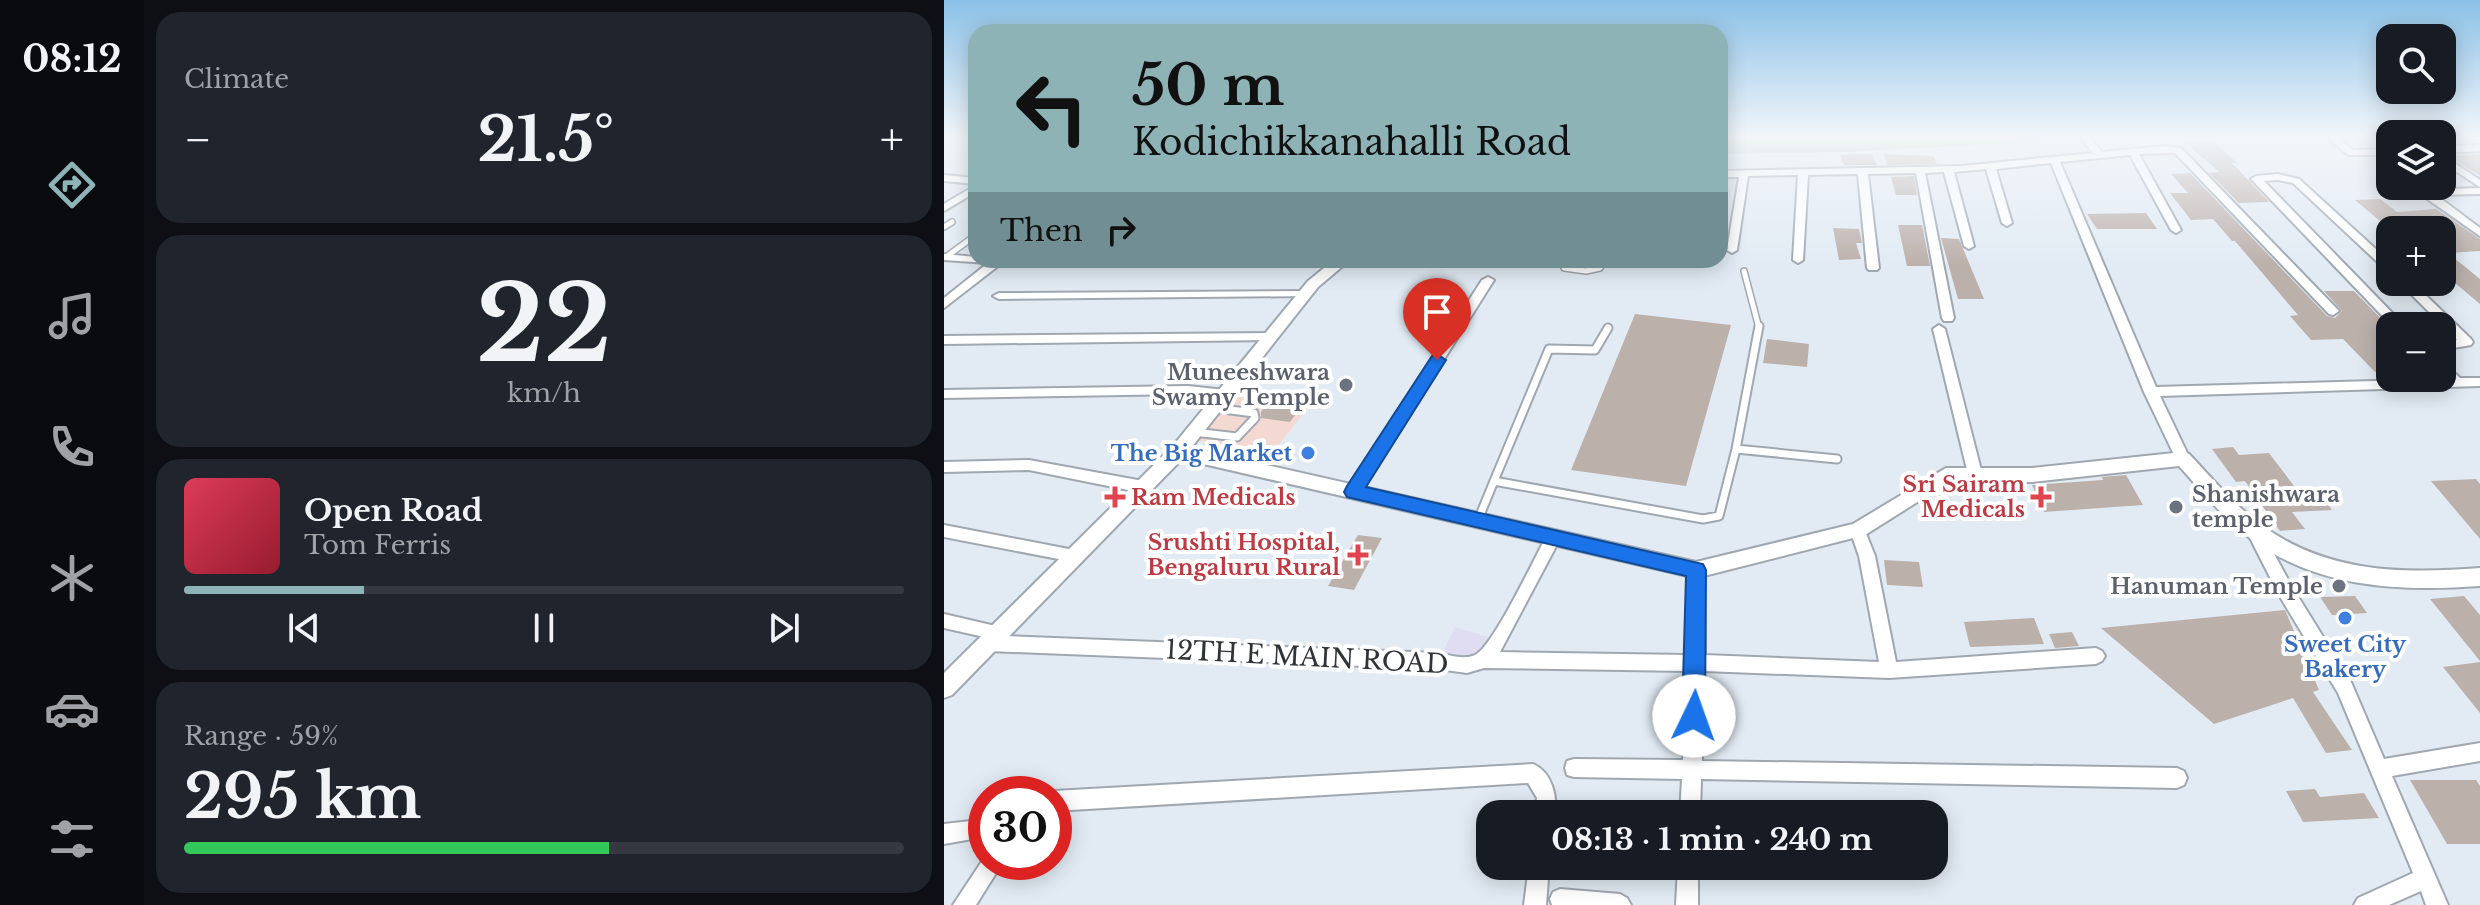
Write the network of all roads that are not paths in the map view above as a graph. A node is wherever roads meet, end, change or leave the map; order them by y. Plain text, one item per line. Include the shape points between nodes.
1 (1743, 180) edge
2 (1803, 180) edge
3 (1864, 180) edge
4 (1922, 180) edge
5 (1951, 180) edge
6 (1994, 180) edge
7 (2062, 180) edge
8 (2149, 180) edge
9 (2207, 180) edge
10 (2257, 180) edge
11 (2293, 180) edge
12 (2480, 191) edge
13 (2456, 192) edge
14 (968, 193) edge
15 (2435, 200) edge
16 (944, 208) edge
17 (952, 222) dead end
18 (2007, 223) dead end
19 (944, 227) edge
20 (2176, 230) dead end
21 (2480, 233) edge
22 (968, 241) edge
23 (1969, 246) dead end
24 (1732, 250) dead end
25 (2376, 255) edge
26 (945, 257) edge
27 (968, 259) edge
28 (1798, 260) dead end
29 (989, 268) edge
30 (1330, 268) edge
31 (1564, 268) edge
32 (1600, 268) edge
33 (1873, 268) dead end
34 (1744, 271) dead end
35 (1488, 280) dead end
36 (1305, 294) junction
37 (999, 296) dead end
38 (2419, 296) edge
39 (944, 304) edge
40 (2333, 311) dead end
41 (2385, 312) edge
42 (2436, 312) edge
43 (1608, 328) dead end
44 (2456, 331) edge
45 (1271, 337) junction
46 (944, 340) edge
47 (2456, 344) edge
48 (2480, 382) edge
49 (2458, 384) joint
50 (2151, 392) junction
51 (944, 394) edge
52 (1225, 394) junction
53 (1213, 408) junction
54 (1194, 432) junction
55 (1736, 449) junction
56 (1178, 452) junction
57 (1837, 459) dead end
58 (2183, 459) junction
59 (944, 467) edge
60 (1975, 474) junction
61 (1494, 481) junction
62 (1143, 487) junction
63 (1353, 492) junction
64 (1478, 520) junction
65 (1858, 530) junction
66 (944, 531) edge
67 (2255, 532) junction
68 (1553, 537) junction
69 (1074, 556) junction
70 (1696, 570) junction
71 (2480, 577) edge
72 (944, 621) edge
73 (993, 638) junction
74 (2096, 656) dead end
75 (1484, 660) junction
76 (1696, 663) junction
77 (1889, 670) junction
78 (944, 688) edge
79 (2480, 752) edge
80 (1574, 768) dead end
81 (2378, 769) junction
82 (1691, 770) junction
83 (2177, 778) dead end
84 (1072, 800) edge
85 (1547, 800) edge
86 (1690, 800) edge
87 (968, 831) edge
88 (944, 834) edge
89 (2426, 878) junction
90 (981, 880) edge
91 (1538, 880) edge
92 (1688, 880) edge
93 (1560, 899) dead end
94 (964, 905) edge
95 (1535, 905) edge
96 (1620, 905) edge
97 (1687, 905) edge
98 (2365, 905) edge
99 (2437, 905) edge

1 - 24 street
2 - 28 street
3 - 33 street
4 - 60 street via 1943,324
5 - 23 street
6 - 18 street
7 - 50 street
8 - 20 street
9 - 40 street
10 - 41 street
11 - 25 street
12 - 13 street
14 - 16 street
15 - 21 street
17 - 19 lane
22 - 26 lane
26 - 27 street
29 - 39 street
30 - 36 street
31 - 32 lane
34 - 55 lane via 1759,325
35 - 63 street
36 - 37 street
36 - 45 street
38 - 42 street
43 - 61 lane via 1595,350 1549,349
44 - 47 street via 2467,342
45 - 46 street
45 - 52 street
48 - 49 street
49 - 50 street
50 - 58 street
51 - 52 street
52 - 53 street
53 - 54 street
53 - 54 lane via 1254,413 1255,418 1237,437
54 - 56 street
55 - 57 lane
55 - 61 lane via 1719,516 1703,519
56 - 62 street
56 - 63 street
58 - 60 street via 2032,475
58 - 67 street
59 - 62 street via 1029,465
60 - 65 street via 1946,475
61 - 64 lane
62 - 69 street
63 - 64 street
64 - 68 street
65 - 70 street
65 - 77 street
66 - 69 street
67 - 71 street via 2332,570 2369,578 2415,582
67 - 81 street via 2345,688
68 - 70 street
68 - 75 street
69 - 73 street
70 - 76 street
72 - 73 street, 12TH E MAIN ROAD
73 - 75 street, 12TH E MAIN ROAD via 1467,665
73 - 78 street
74 - 77 street, 12TH E MAIN ROAD
75 - 76 street, 12TH E MAIN ROAD
76 - 77 street, 12TH E MAIN ROAD
76 - 82 street
79 - 81 street
80 - 82 street
81 - 89 street
82 - 83 street
82 - 86 street
84 - 85 street via 1533,773
87 - 88 street
89 - 98 street
89 - 99 street
90 - 94 street
91 - 95 street
92 - 97 street
93 - 96 street

